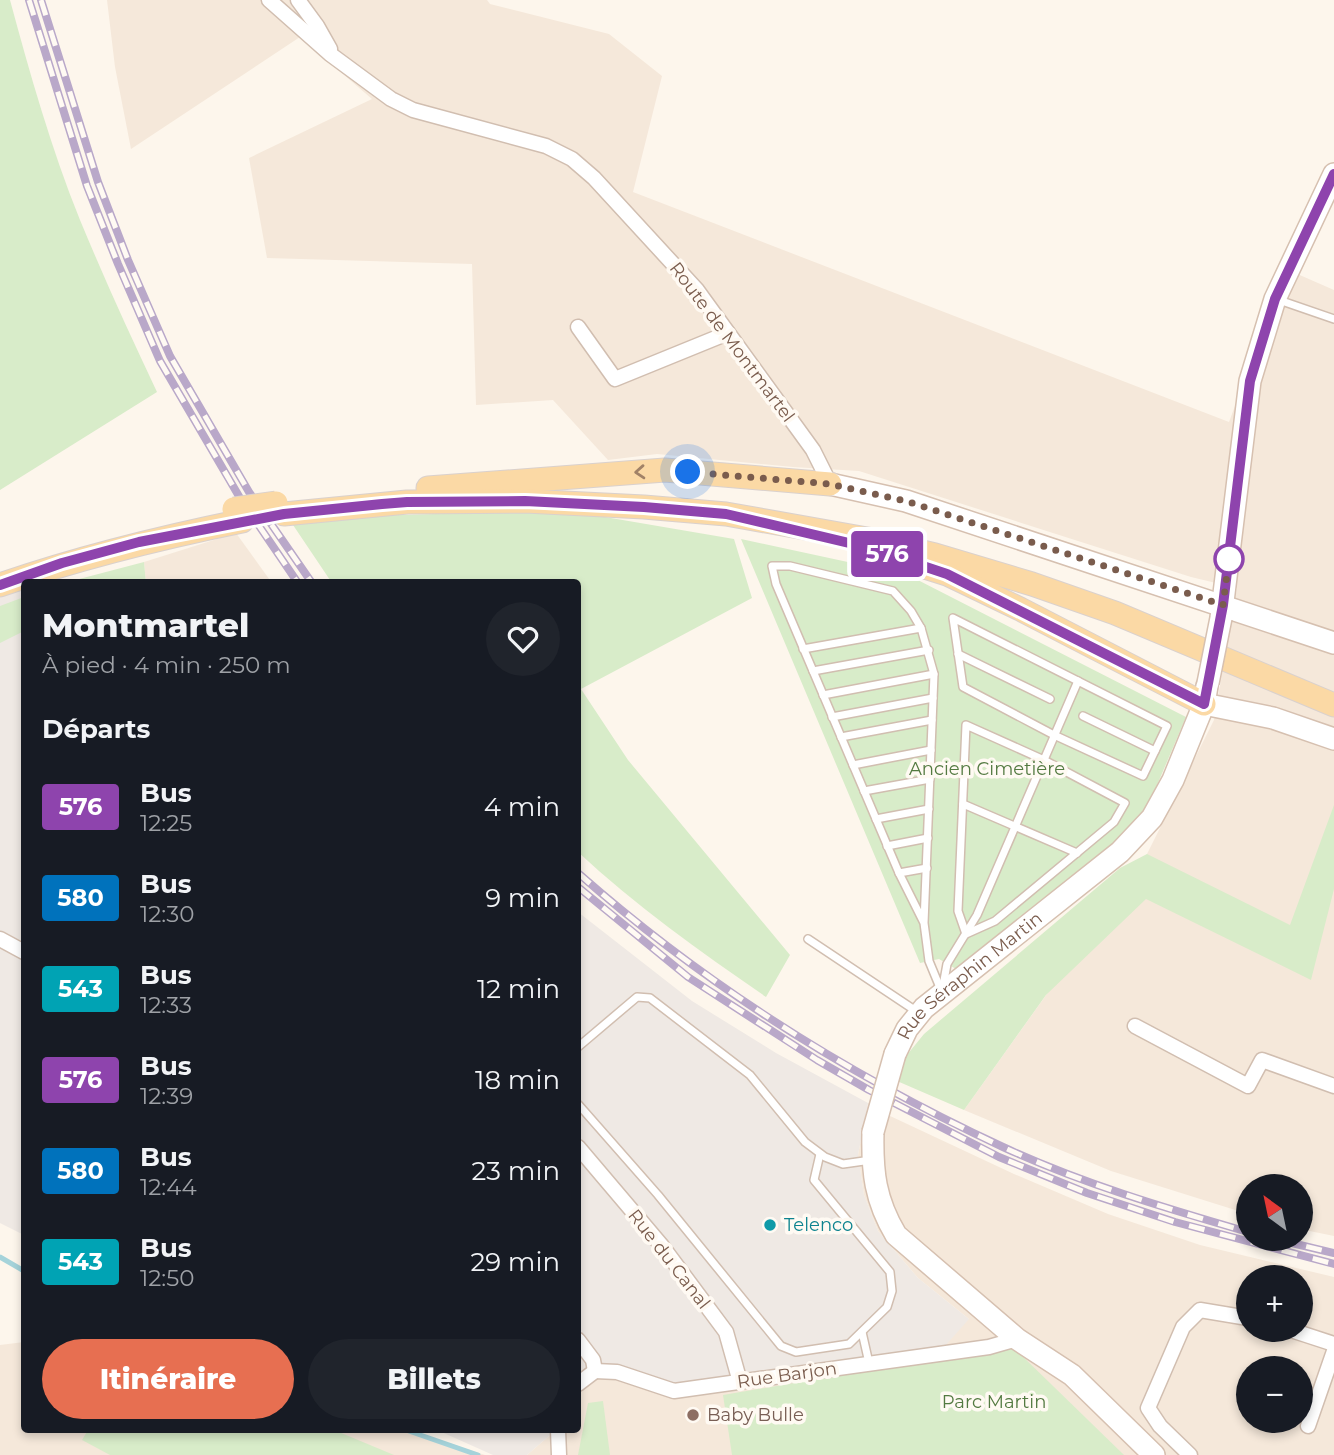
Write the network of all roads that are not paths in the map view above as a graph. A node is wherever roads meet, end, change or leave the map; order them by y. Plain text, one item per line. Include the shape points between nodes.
1 (269, 0) edge
2 (298, 0) edge
3 (330, 54) junction
4 (1334, 174) edge
5 (1275, 299) junction
6 (1334, 319) edge
7 (578, 327) dead end
8 (728, 333) junction
9 (830, 484) junction
10 (406, 489) junction
11 (280, 508) junction
12 (726, 514) junction
13 (238, 515) junction
14 (0, 571) edge
15 (0, 584) edge
16 (1222, 612) junction
17 (921, 628) junction
18 (1334, 643) edge
19 (803, 649) junction
20 (929, 650) junction
21 (958, 654) junction
22 (813, 671) junction
23 (934, 674) junction
24 (1078, 681) junction
25 (1334, 692) edge
26 (1206, 694) junction
27 (823, 695) junction
28 (933, 698) junction
29 (1050, 699) dead end
30 (1334, 705) edge
31 (1083, 716) dead end
32 (832, 717) junction
33 (932, 720) junction
34 (1055, 735) junction
35 (841, 737) junction
36 (1334, 740) edge
37 (931, 750) junction
38 (1155, 751) junction
39 (1044, 760) junction
40 (853, 765) junction
41 (930, 779) junction
42 (864, 791) junction
43 (963, 804) junction
44 (929, 809) junction
45 (876, 819) junction
46 (1016, 826) junction
47 (928, 838) junction
48 (887, 846) junction
49 (1077, 853) junction
50 (928, 868) junction
51 (899, 873) junction
52 (924, 923) junction
53 (966, 934) junction
54 (0, 939) edge
55 (808, 939) dead end
56 (21, 950) edge
57 (942, 994) junction
58 (919, 1014) junction
59 (1135, 1026) dead end
60 (581, 1044) edge
61 (1334, 1086) edge
62 (581, 1107) edge
63 (581, 1151) edge
64 (820, 1154) junction
65 (872, 1160) junction
66 (1236, 1316) edge
67 (862, 1332) junction
68 (1313, 1337) edge
69 (1017, 1339) junction
70 (581, 1344) edge
71 (1334, 1344) edge
72 (1334, 1351) edge
73 (869, 1364) junction
74 (595, 1371) junction
75 (581, 1382) edge
76 (740, 1382) junction
77 (1313, 1412) edge
78 (558, 1433) edge
79 (559, 1455) edge
80 (1154, 1455) edge
81 (1190, 1455) edge

1 - 3 street, Route de Montmartel
2 - 3 street
3 - 8 street, Route de Montmartel via 369,85 413,110 546,146 572,159 697,290
4 - 5 street, Rue Séraphin Martin
5 - 6 lane
5 - 16 street, Rue Séraphin Martin via 1250,381
7 - 8 street via 614,380
8 - 9 street, Route de Montmartel via 813,450
9 -> 10 main road via 665,470
9 - 16 street via 906,501
10 - 11 main road
10 - 25 main road via 539,490 727,502 912,537 1120,602
11 - 12 main road via 525,501
11 - 13 main road, bridge
12 - 26 main road via 866,547 947,574
12 - 30 main road via 867,538 1032,584 1115,613
13 - 14 main road via 137,530
13 - 15 main road
16 - 18 street
16 - 26 street, Rue Séraphin Martin, bridge
17 - 19 lane
17 - 19 lane via 893,591 790,566 772,566
17 - 20 lane
19 - 22 lane
20 - 22 lane
20 - 23 lane
21 - 24 lane via 953,618
21 - 29 lane
21 - 34 lane via 963,687
22 - 27 lane
23 - 27 lane
23 - 28 lane
24 - 34 lane
24 - 38 lane via 1167,726
26 - 36 street
26 - 57 street, Rue Séraphin Martin via 1174,780 1152,818 1120,852
27 - 32 lane
28 - 32 lane
28 - 33 lane
31 - 38 lane
32 - 35 lane
33 - 35 lane
33 - 37 lane
34 - 38 lane via 1143,776
34 - 39 lane
35 - 40 lane
37 - 40 lane
37 - 41 lane
39 - 43 lane via 966,724
39 - 46 lane
39 - 49 lane via 1125,803 1114,822
40 - 42 lane
41 - 42 lane
41 - 44 lane
42 - 45 lane
43 - 46 lane
43 - 53 lane via 958,911
44 - 45 lane
44 - 47 lane
45 - 48 lane
46 - 49 lane
46 - 53 lane
47 - 48 lane
47 - 50 lane
48 - 51 lane
49 - 53 lane via 995,921
50 - 51 lane
50 - 52 lane
51 - 52 lane
52 - 57 lane via 929,961
53 - 57 lane via 947,964
54 - 56 street
55 - 58 lane
57 - 58 street, Rue Séraphin Martin
58 - 65 street, Rue Séraphin Martin, bridge via 895,1054 873,1132
59 - 61 street via 1248,1086 1262,1060
60 - 64 lane via 637,997 650,998 750,1075
62 - 67 lane via 781,1346 796,1352 820,1350 849,1344
63 - 76 street, Rue du Canal via 662,1246 726,1332
64 - 65 lane via 843,1164
64 - 67 lane via 814,1180 890,1272 892,1291 887,1307
65 - 69 street, Rue Séraphin Martin via 884,1215 896,1235
66 - 81 street via 1200,1310 1183,1327 1148,1408
67 - 73 lane
68 - 71 street
69 - 73 street, Rue Barjon
69 - 80 street, Rue Séraphin Martin via 1072,1375
70 - 74 street
72 - 77 street
73 - 76 street, Rue Barjon
74 - 75 street
74 - 76 street, Rue Barjon via 617,1372 674,1391
78 - 79 street

